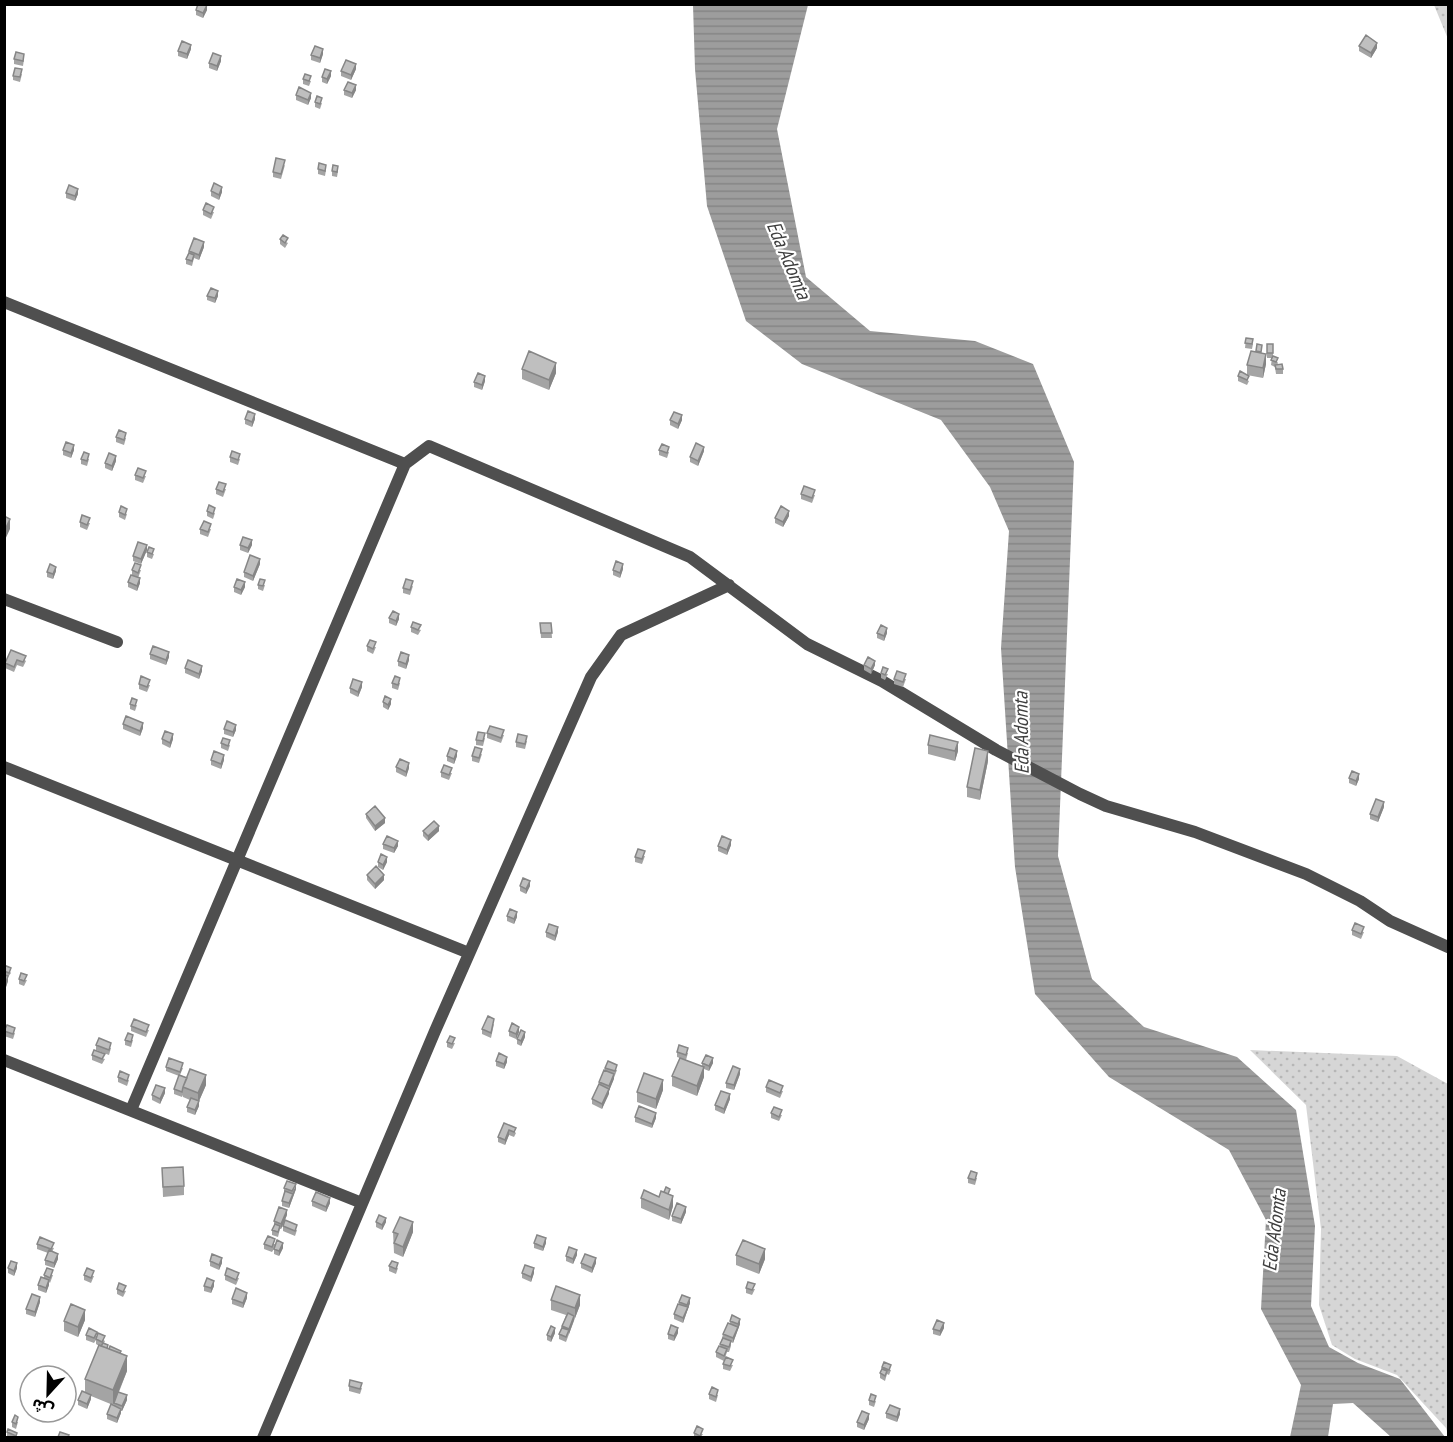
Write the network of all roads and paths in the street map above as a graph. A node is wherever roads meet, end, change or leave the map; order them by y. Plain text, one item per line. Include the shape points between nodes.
1 (4, 302) edge
2 (405, 464) junction
3 (729, 585) junction
4 (4, 599) edge
5 (117, 642) dead end
6 (4, 767) edge
7 (237, 860) junction
8 (1449, 947) edge
9 (470, 953) junction
10 (4, 1060) edge
11 (131, 1110) junction
12 (362, 1203) junction
13 (263, 1437) edge

1 - 2 street
2 - 3 street via 429,446 690,557
2 - 7 street
3 - 8 street via 807,644 882,681 1048,778 1106,806 1195,832 1306,874 1390,921
3 - 9 street via 621,635 591,678
4 - 5 street
6 - 7 street
7 - 9 street
7 - 11 street
9 - 12 street
10 - 11 street
11 - 12 street
12 - 13 street

